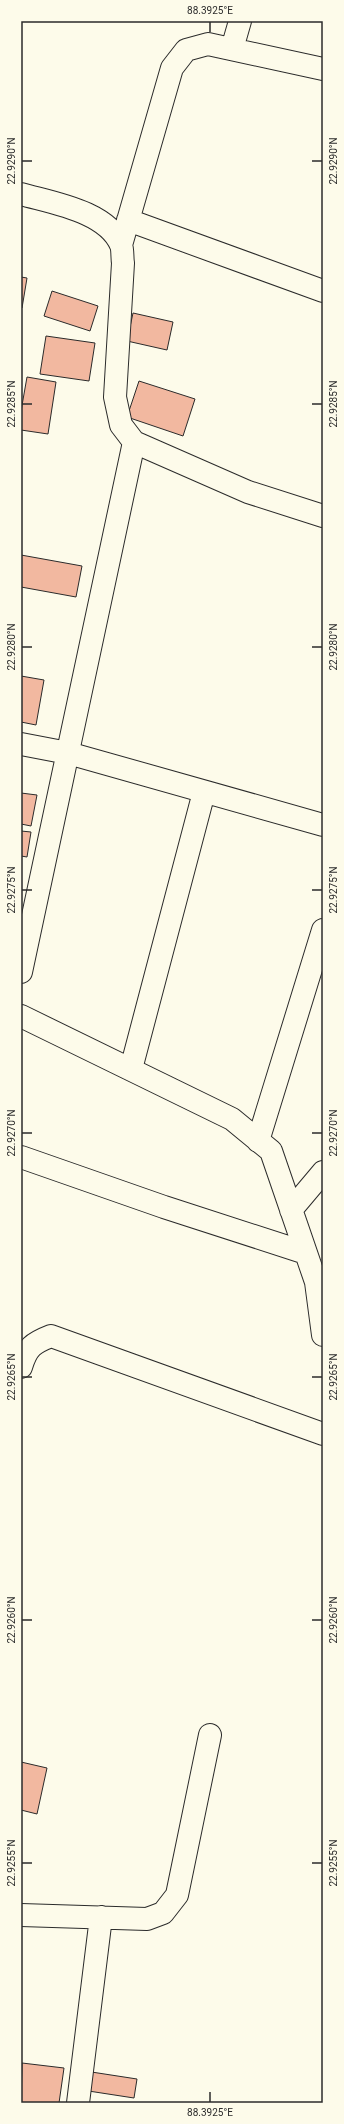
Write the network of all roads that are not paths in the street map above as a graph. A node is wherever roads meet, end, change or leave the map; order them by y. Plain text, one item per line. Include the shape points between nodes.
1 (240, 21) edge
2 (232, 49) junction
3 (323, 69) edge
4 (21, 194) edge
5 (128, 220) junction
6 (121, 245) junction
7 (323, 291) edge
8 (134, 442) junction
9 (323, 516) edge
10 (21, 744) edge
11 (68, 753) junction
12 (204, 792) junction
13 (323, 825) edge
14 (323, 930) edge
15 (21, 972) edge
16 (21, 1016) edge
17 (131, 1069) junction
18 (258, 1141) junction
19 (21, 1157) edge
20 (323, 1172) edge
21 (291, 1210) junction
22 (306, 1253) junction
23 (323, 1335) edge
24 (21, 1367) edge
25 (323, 1434) edge
26 (210, 1734) dead end
27 (21, 1915) edge
28 (101, 1917) junction
29 (78, 2103) edge

1 - 2 street
2 - 3 street
2 - 5 street via 208,44 186,50 172,68
4 - 6 street via 85,212 108,229
5 - 6 street
5 - 7 street
6 - 8 street via 123,264 115,397 121,425
8 - 9 street via 248,492
8 - 11 street
10 - 11 street
11 - 12 street
11 - 15 street
12 - 13 street
12 - 17 street
14 - 18 street
16 - 17 street
17 - 18 street via 232,1119
18 - 21 street via 271,1152
19 - 22 street
20 - 21 street
21 - 22 street
22 - 23 street via 316,1282
24 - 25 street via 33,1344 51,1336
26 - 28 street via 177,1896 163,1912 147,1919
27 - 28 street
28 - 29 street

